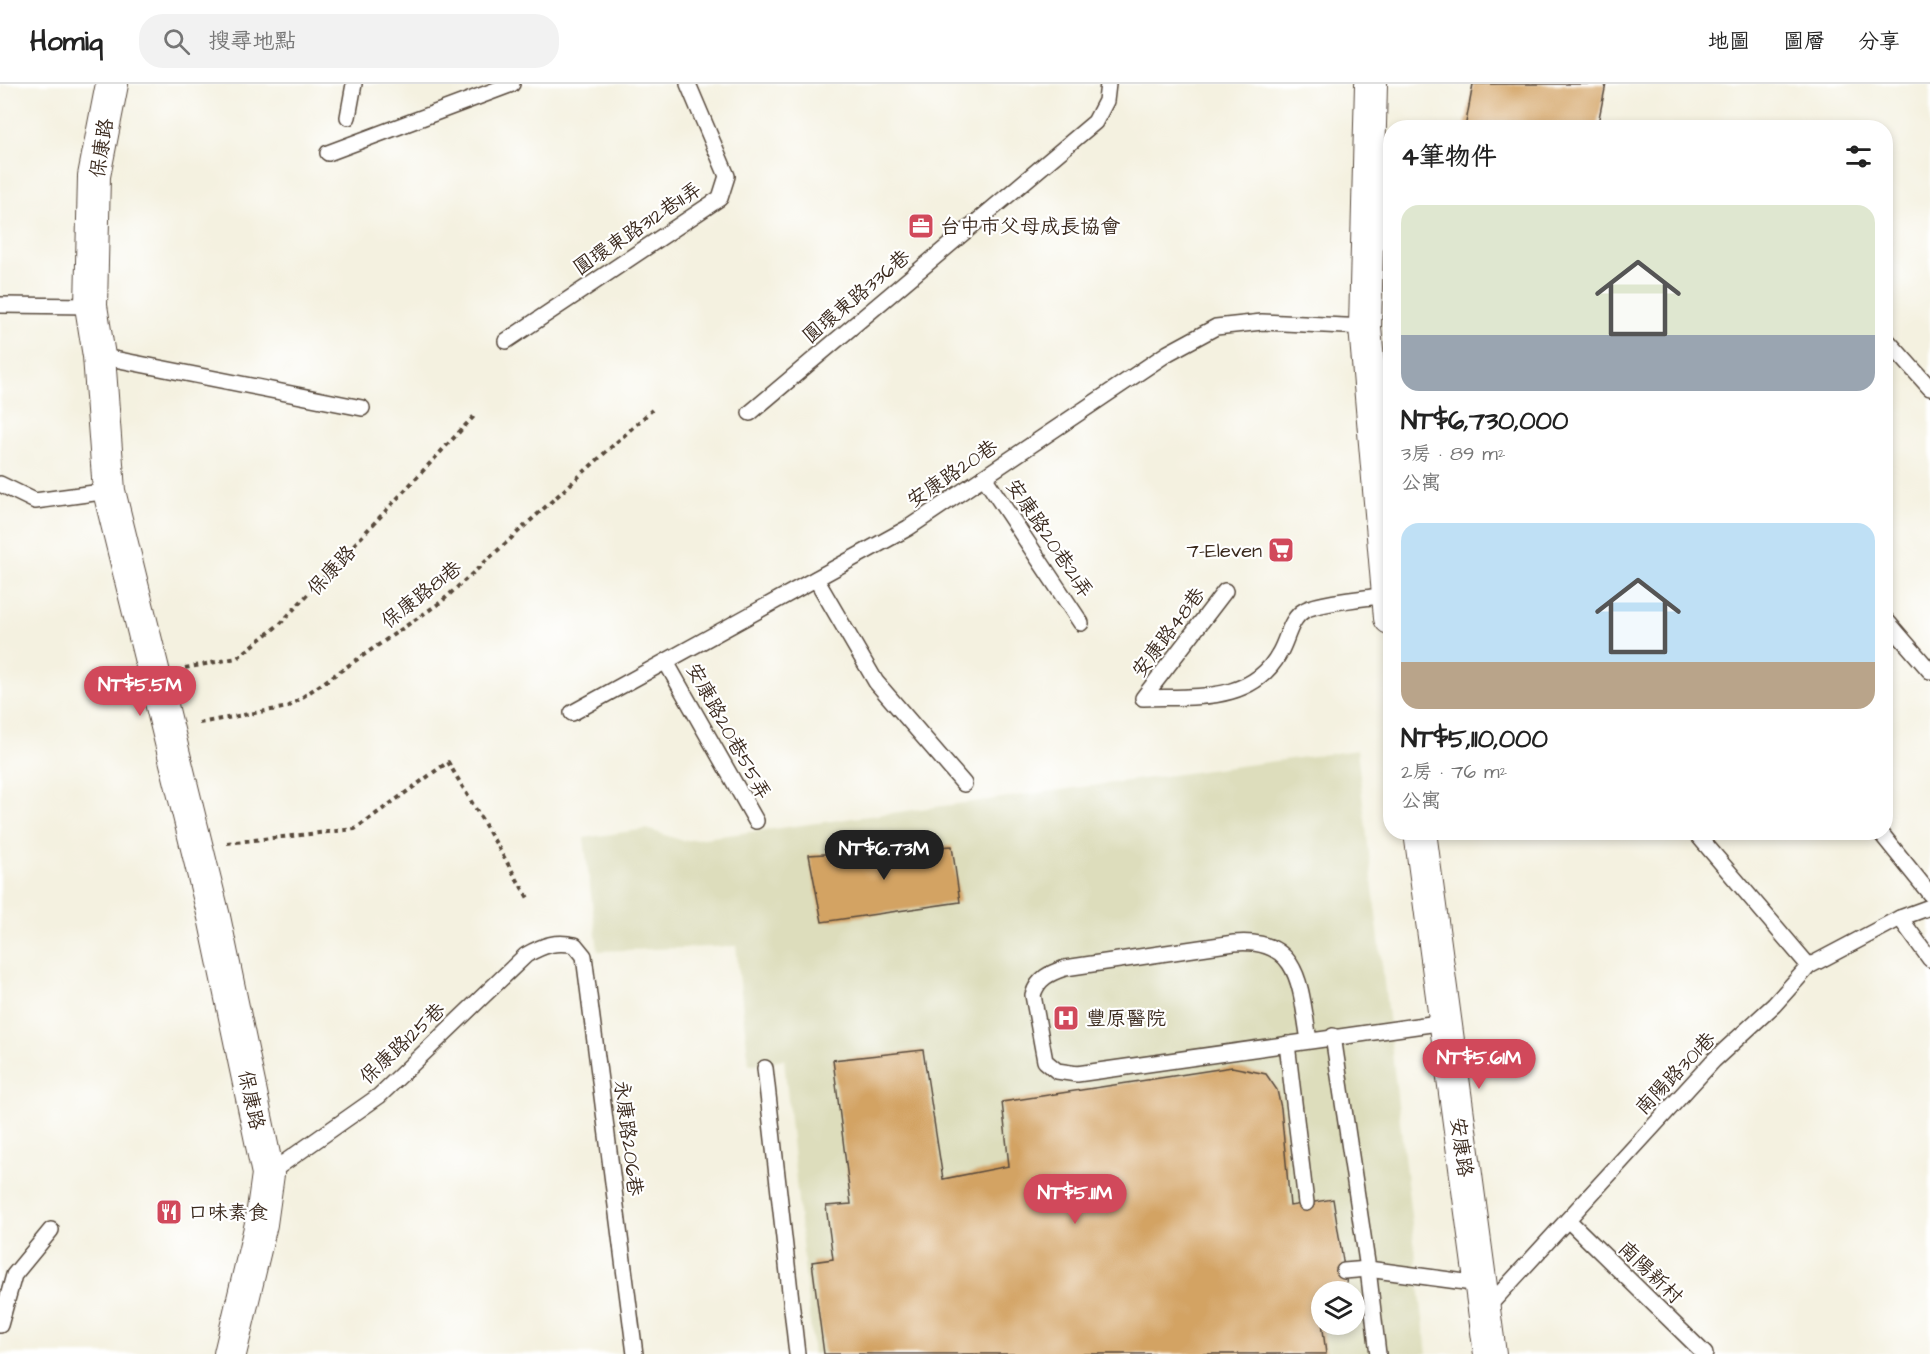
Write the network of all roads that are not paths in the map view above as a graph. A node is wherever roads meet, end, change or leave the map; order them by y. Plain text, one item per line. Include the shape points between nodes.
1 (112, 84) edge
2 (354, 84) edge
3 (512, 84) edge
4 (688, 84) edge
5 (1108, 84) edge
6 (1371, 84) edge
7 (348, 117) dead end
8 (328, 153) dead end
9 (0, 305) edge
10 (91, 306) junction
11 (1365, 327) junction
12 (506, 341) dead end
13 (1893, 347) edge
14 (99, 356) junction
15 (1930, 388) edge
16 (362, 408) dead end
17 (750, 412) dead end
18 (984, 477) junction
19 (0, 484) edge
20 (109, 491) junction
21 (1383, 537) edge
22 (816, 579) junction
23 (1225, 591) dead end
24 (1383, 607) edge
25 (1081, 623) dead end
26 (1893, 628) edge
27 (666, 662) junction
28 (1930, 671) edge
29 (572, 713) dead end
30 (964, 784) dead end
31 (756, 821) dead end
32 (1421, 840) edge
33 (1702, 840) edge
34 (1886, 840) edge
35 (1930, 894) edge
36 (1930, 907) edge
37 (1900, 918) junction
38 (561, 942) joint
39 (1930, 959) edge
40 (1809, 966) junction
41 (1445, 1022) junction
42 (1333, 1036) junction
43 (1309, 1040) junction
44 (1287, 1044) junction
45 (765, 1068) dead end
46 (268, 1174) junction
47 (1306, 1203) dead end
48 (1568, 1220) junction
49 (51, 1230) dead end
50 (1368, 1269) junction
51 (1344, 1270) dead end
52 (1482, 1298) junction
53 (0, 1325) edge
54 (230, 1354) edge
55 (635, 1354) edge
56 (797, 1354) edge
57 (1378, 1354) edge
58 (1490, 1354) edge
59 (1705, 1354) edge

1 - 10 street, 保康路 via 94,176
2 - 7 lane
3 - 8 lane
4 - 12 lane, 圓環東路312巷11弄 via 727,176 720,198
5 - 17 lane, 圓環東路336巷 via 1106,101 1095,122
6 - 11 street
9 - 10 lane
10 - 14 street, 保康路
11 - 18 lane, 安康路20巷 via 1263,322 1216,327 1168,353
11 - 21 street
13 - 15 lane
14 - 16 lane
14 - 20 street, 保康路
18 - 22 lane, 安康路20巷 via 908,528
18 - 25 lane, 安康路20巷21弄
19 - 20 lane via 35,501
20 - 46 street, 保康路 via 197,846
22 - 27 lane, 安康路20巷
22 - 30 lane via 876,682
23 - 24 lane, 安康路48巷 via 1143,698 1228,694 1268,670 1280,654 1295,617 1307,609
26 - 28 lane
27 - 29 lane, 安康路20巷
27 - 31 lane, 安康路20巷55弄
32 - 41 street, 安康路
33 - 40 lane
34 - 35 lane
36 - 37 lane, 南陽路301巷
37 - 39 lane
37 - 40 lane, 南陽路301巷
38 - 46 lane, 保康路125巷 via 546,944 526,955 379,1096
38 - 55 lane, 永康路206巷 via 575,945 584,956
40 - 48 lane, 南陽路301巷 via 1774,1005 1714,1060
41 - 42 lane
41 - 52 street, 安康路
42 - 43 lane
42 - 50 lane
43 - 44 lane
43 - 44 lane via 1297,972 1287,957 1257,942 1065,968 1047,975 1035,987 1045,1060 1057,1071 1077,1074
44 - 47 lane
45 - 56 lane
46 - 54 street, 保康路 via 261,1224
48 - 52 lane, 南陽路301巷
48 - 59 lane, 南陽新村
49 - 53 lane via 14,1275
50 - 51 lane
50 - 52 lane
50 - 57 lane
52 - 58 street, 安康路

